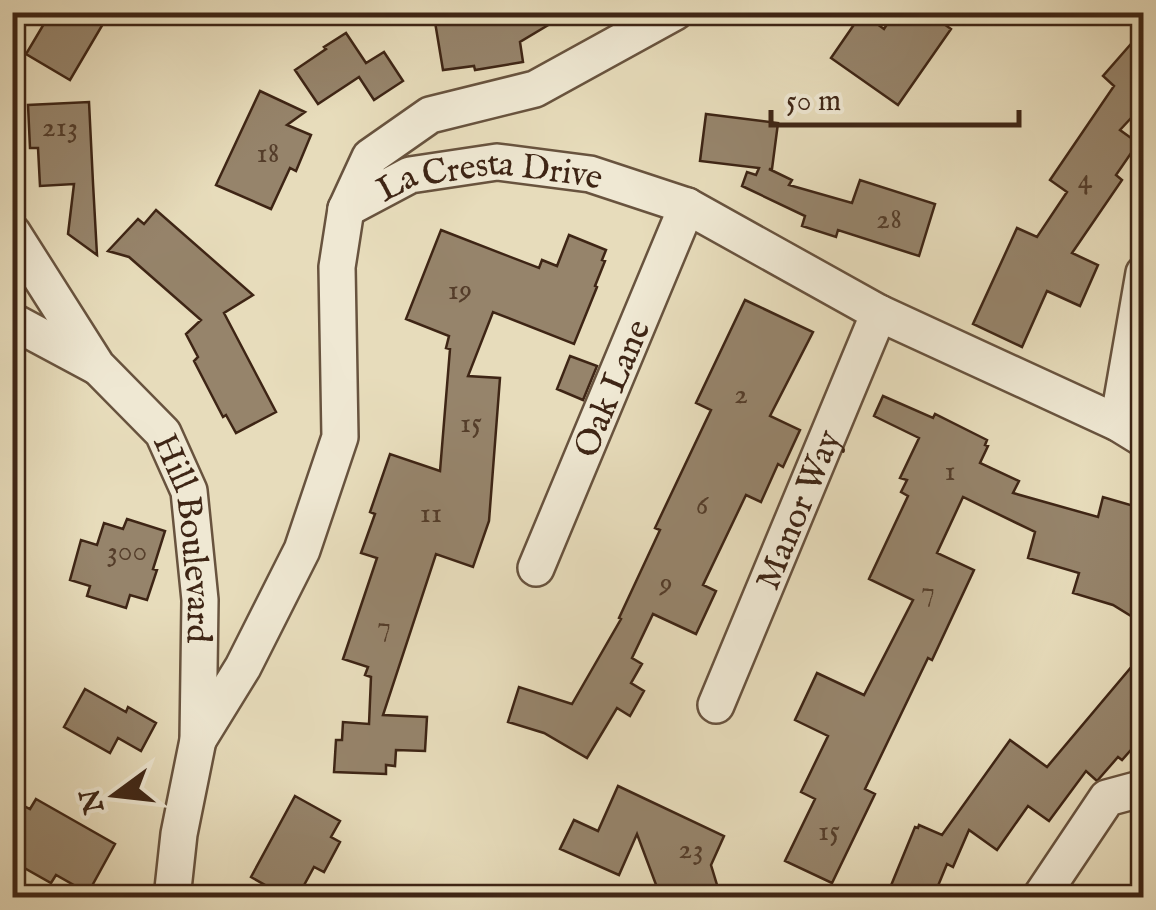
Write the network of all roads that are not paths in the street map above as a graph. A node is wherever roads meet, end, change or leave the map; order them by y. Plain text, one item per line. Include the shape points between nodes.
1 (675, 12) edge
2 (687, 206) junction
3 (346, 209) junction
4 (12, 232) edge
5 (1144, 273) edge
6 (879, 314) junction
7 (12, 321) edge
8 (96, 366) junction
9 (1131, 431) edge
10 (536, 568) dead end
11 (716, 705) dead end
12 (198, 740) junction
13 (1144, 788) edge
14 (172, 898) edge
15 (1040, 898) edge

1 - 3 street via 535,89 430,115 370,157
2 - 3 street, La Cresta Drive via 590,174 497,162 410,175
2 - 6 street, La Cresta Drive
2 - 10 street, Oak Lane
3 - 12 street, La Cresta Drive via 337,266 340,437 302,550
4 - 8 street, Hill Boulevard
5 - 9 street
6 - 9 street, La Cresta Drive
6 - 11 street, Manor Way
7 - 8 street
8 - 12 street, Hill Boulevard via 163,433 189,491 200,600
12 - 14 street, Hill Boulevard
13 - 15 street via 1107,798

